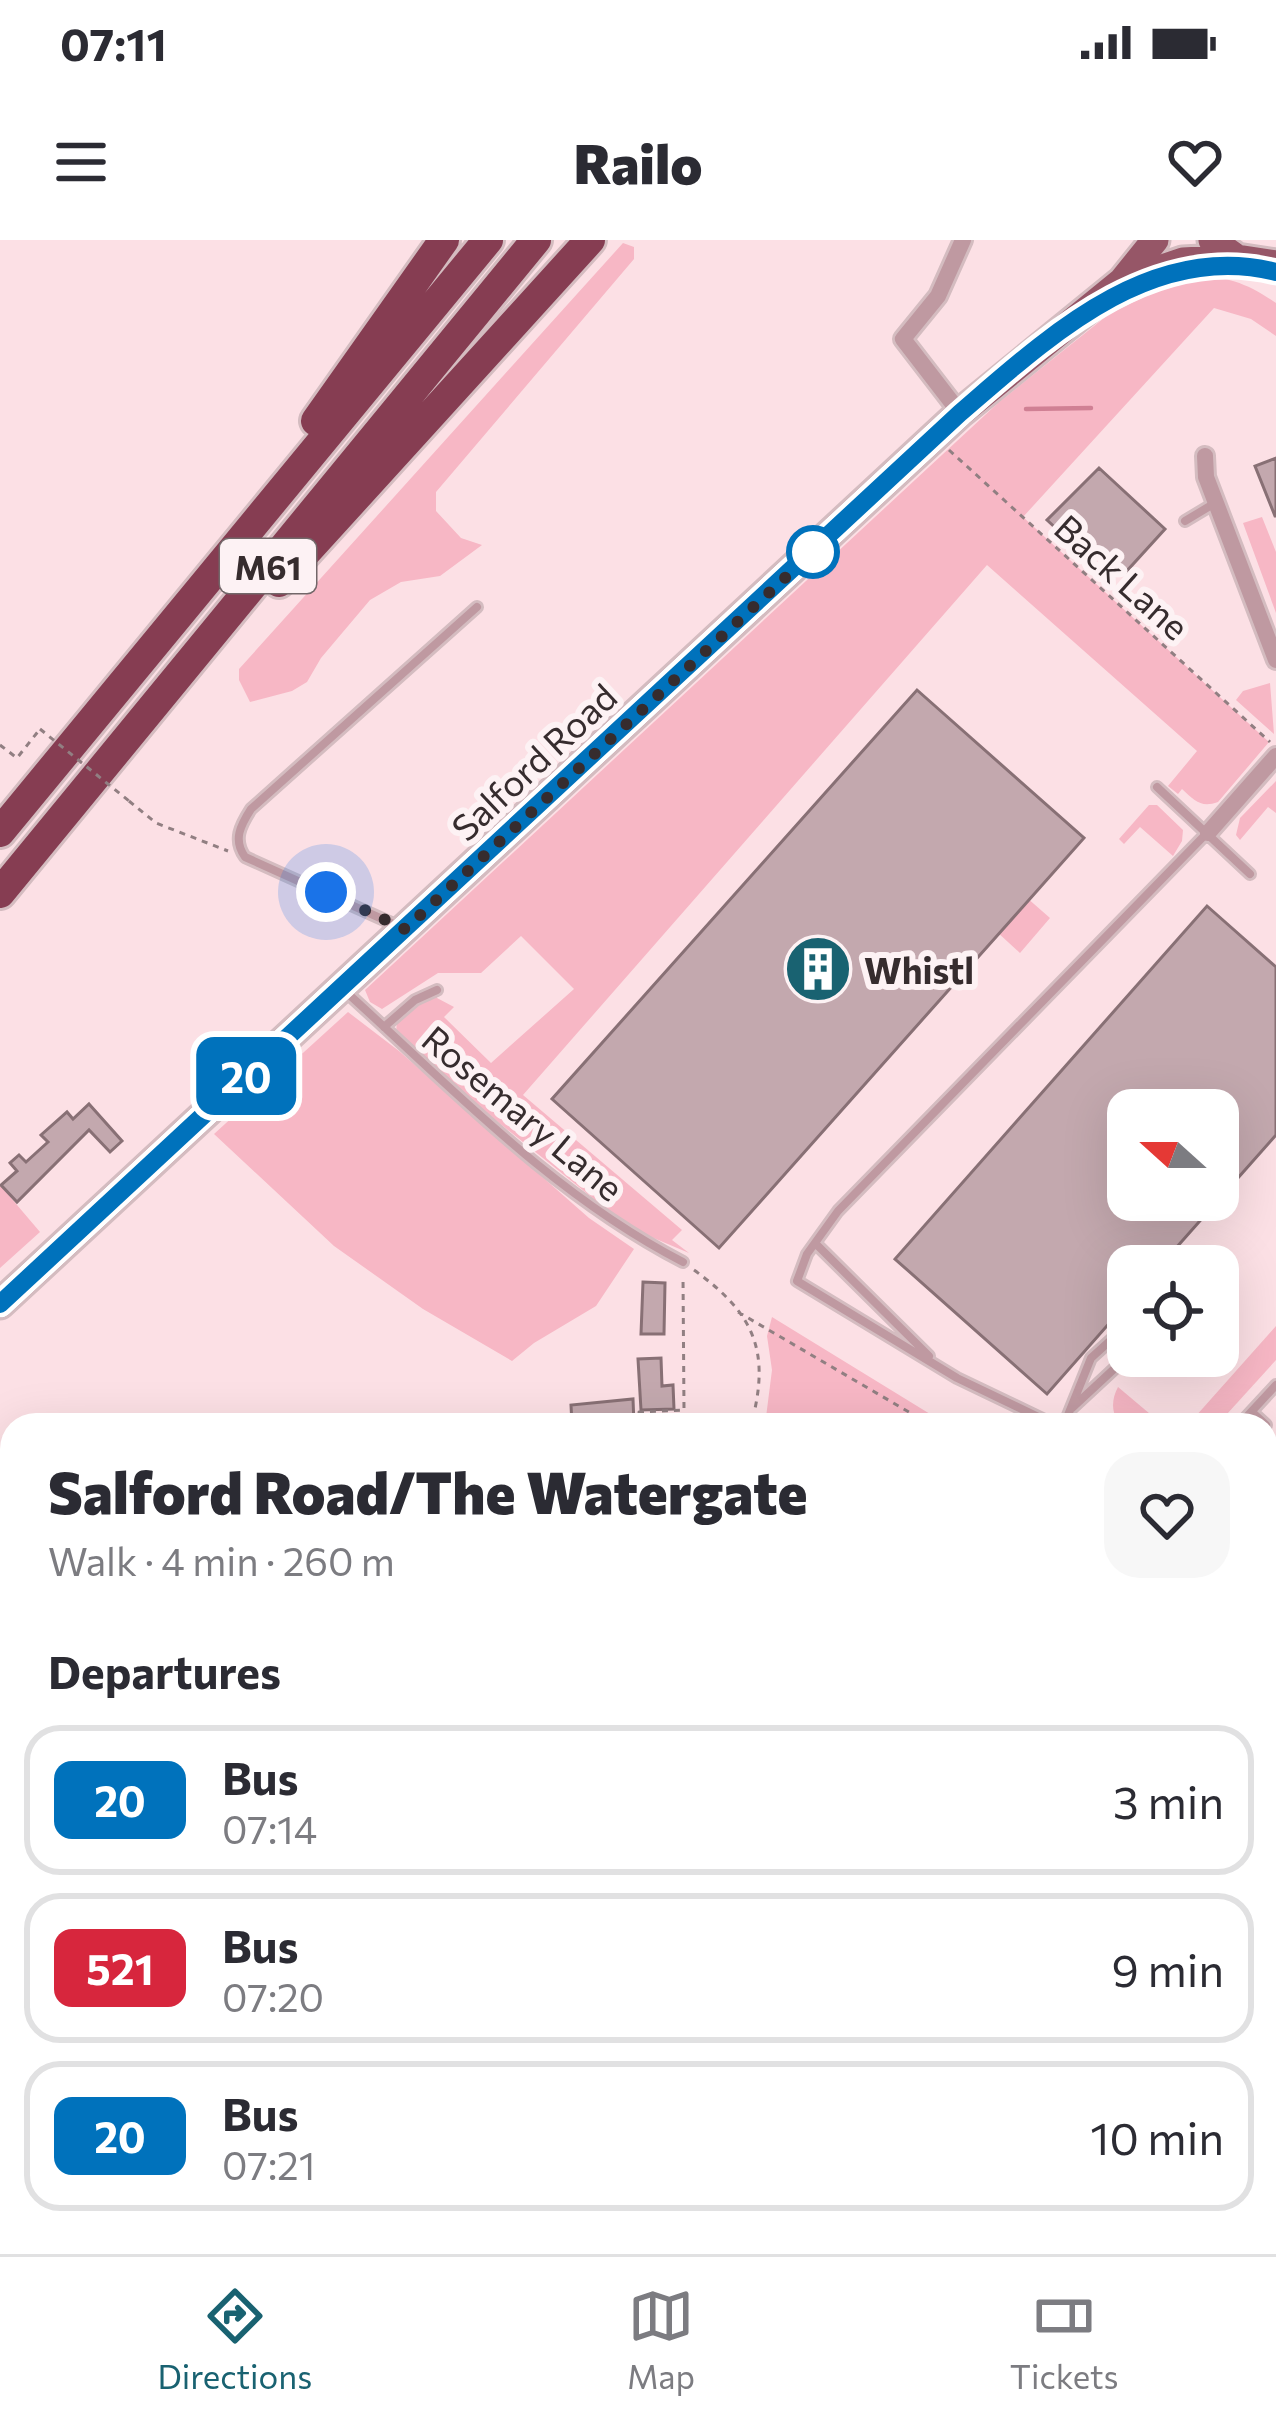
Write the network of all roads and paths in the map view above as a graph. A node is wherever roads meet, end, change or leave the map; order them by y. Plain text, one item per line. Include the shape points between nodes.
1 (444, 240) edge
2 (488, 240) edge
3 (536, 240) edge
4 (590, 240) edge
5 (962, 240) edge
6 (1155, 240) edge
7 (1212, 240) edge
8 (1261, 264) edge
9 (1122, 281) junction
10 (960, 413) junction
11 (935, 437) junction
12 (1204, 456) dead end
13 (1218, 502) junction
14 (1185, 521) dead end
15 (477, 607) dead end
16 (1272, 636) edge
17 (159, 640) junction
18 (1276, 660) edge
19 (0, 745) edge
20 (1275, 753) edge
21 (1157, 787) dead end
22 (79, 796) junction
23 (0, 832) edge
24 (1208, 832) junction
25 (245, 857) junction
26 (1250, 874) dead end
27 (0, 893) edge
28 (405, 929) junction
29 (341, 988) junction
30 (437, 990) dead end
31 (384, 1027) junction
32 (814, 1243) junction
33 (683, 1262) junction
34 (0, 1304) edge
35 (738, 1312) junction
36 (1107, 1344) edge
37 (940, 1367) junction
38 (1107, 1376) edge
39 (1276, 1384) edge
40 (1070, 1410) junction
41 (1252, 1412) edge
42 (639, 1413) edge
43 (754, 1413) edge
44 (911, 1413) edge
45 (1027, 1413) edge
46 (1068, 1413) edge

1 - 17 highway, M61
2 - 17 highway, M61
3 - 22 highway, M61
4 - 22 highway, M61
5 - 10 street via 938,296 903,339
6 - 9 main road, Salford Road
7 - 8 main road
8 - 9 main road, Salford Road via 1183,261
9 - 10 main road, Salford Road
10 - 11 main road, Salford Road
11 - 20 path, Back Lane
11 - 28 main road, Salford Road
12 - 13 street
13 - 14 lane
13 - 16 street
15 - 25 lane via 251,809 237,839
16 - 18 street
17 - 23 highway, M61
19 - 25 path, bridge via 17,758 40,729 156,824
20 - 24 street
21 - 24 lane
22 - 27 highway, M61
24 - 26 lane
24 - 32 lane via 876,1169
25 - 28 lane
28 - 29 main road, Salford Road
29 - 31 lane, Rosemary Lane
29 - 34 main road, Salford Road
30 - 31 lane
31 - 33 lane, Rosemary Lane via 571,1193
32 - 37 lane
32 - 37 lane via 797,1281
33 - 35 path
33 - 42 path via 684,1410
35 - 43 path via 758,1343
35 - 44 path
36 - 40 lane via 1091,1358
37 - 45 lane
38 - 40 lane
39 - 41 lane
40 - 46 lane

